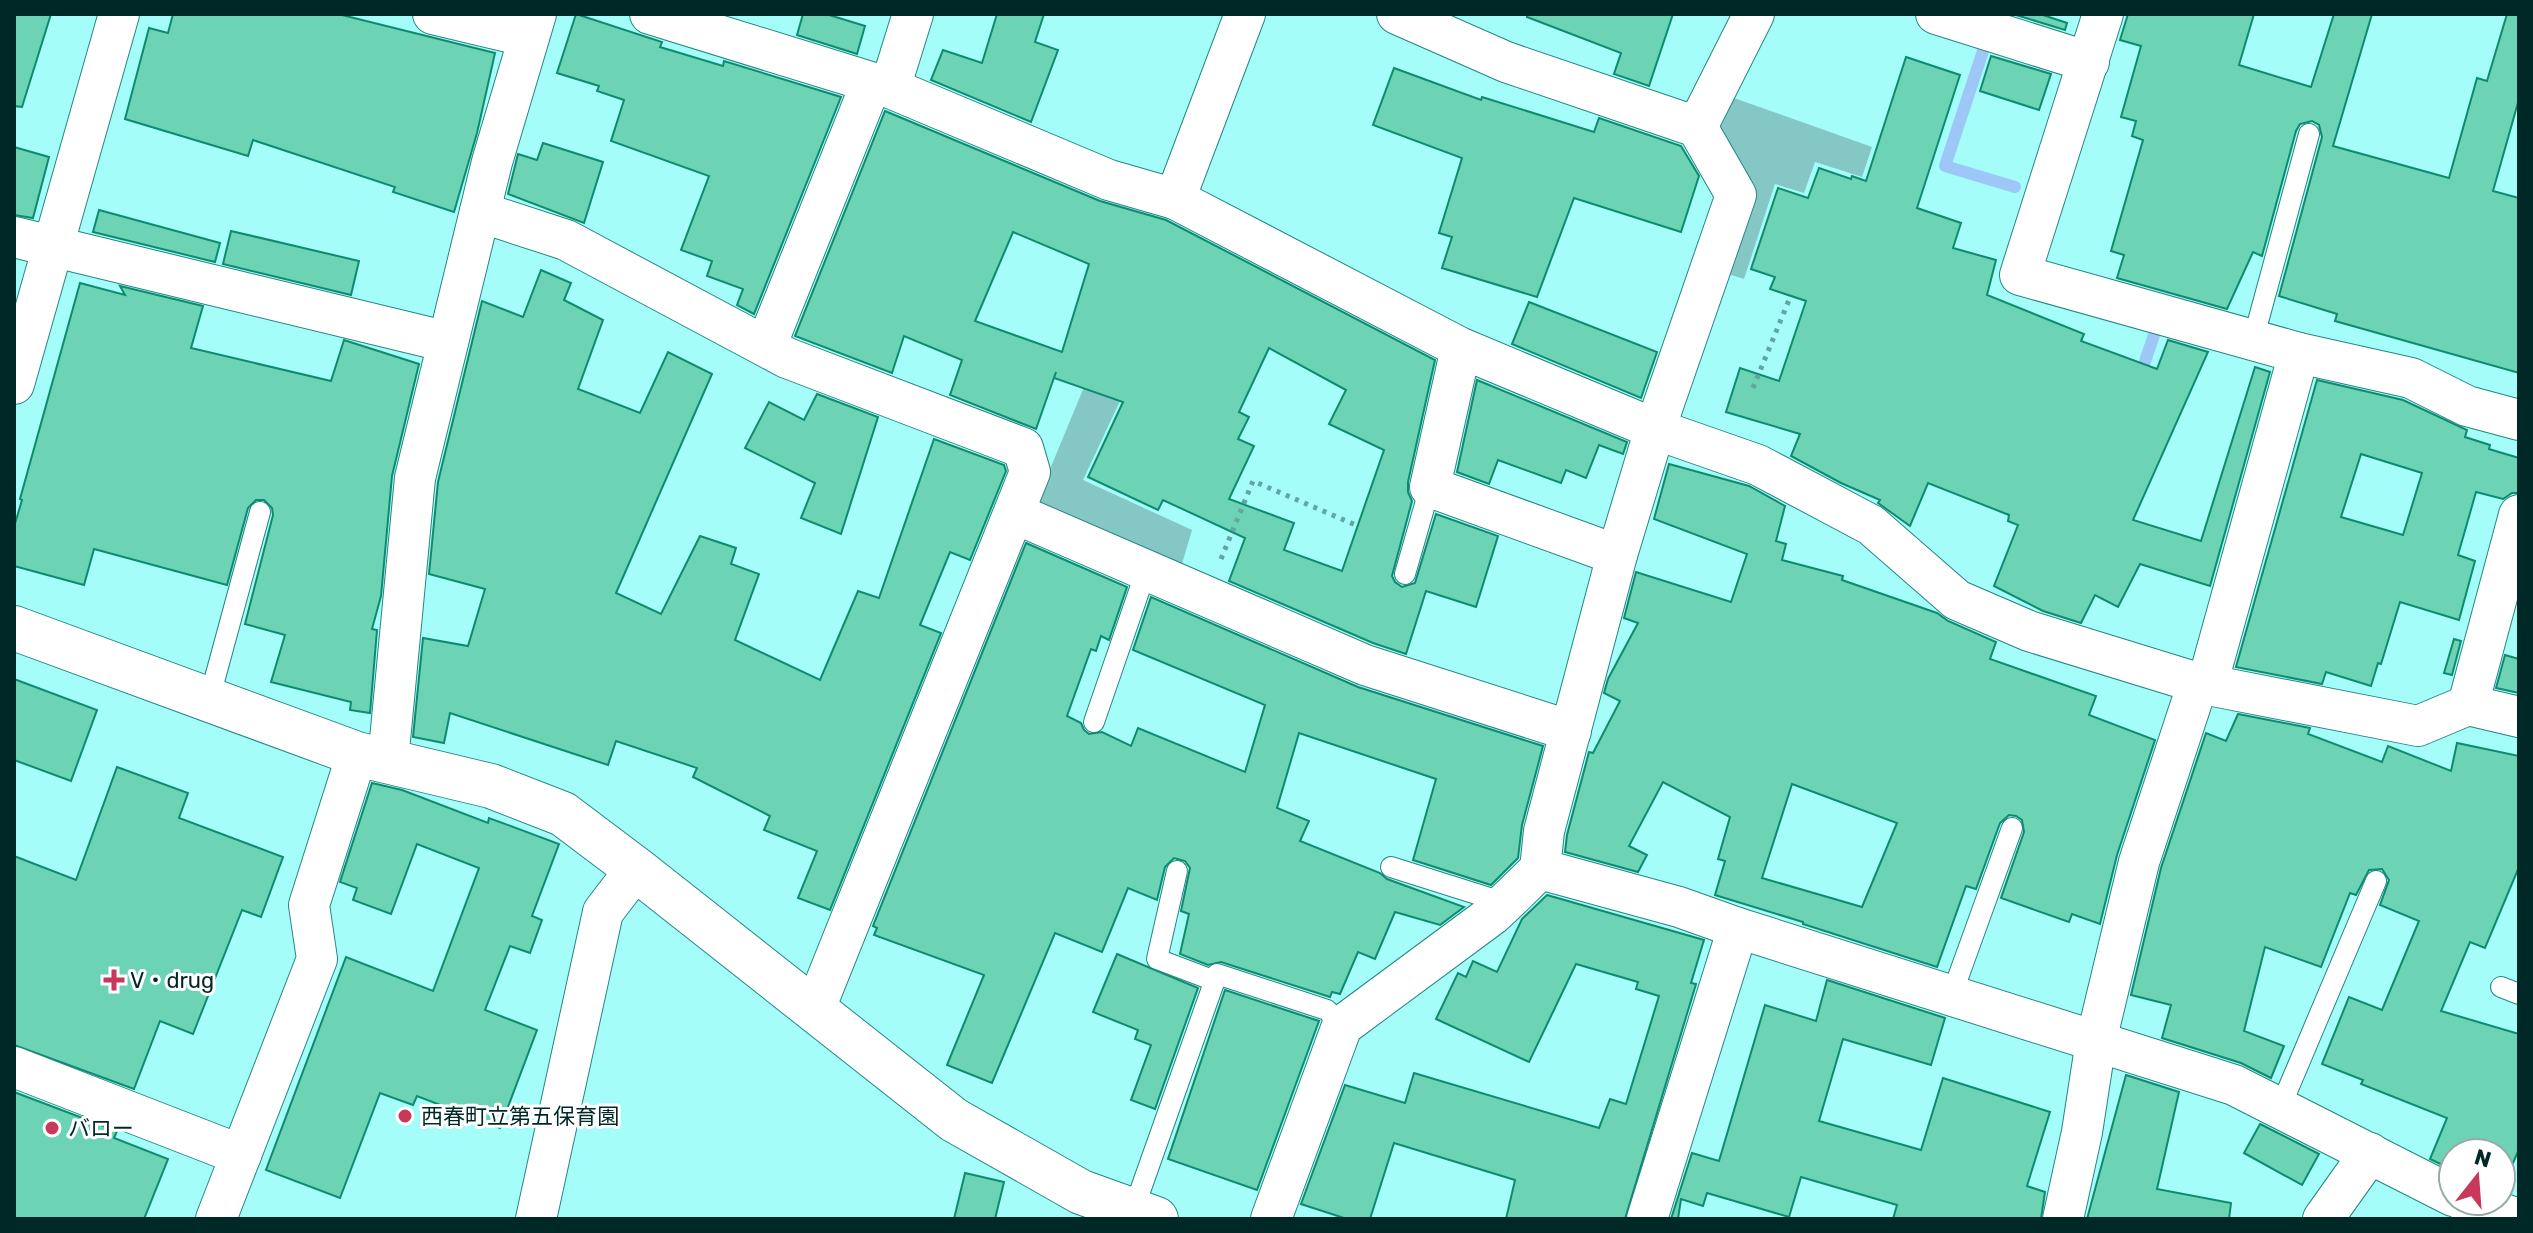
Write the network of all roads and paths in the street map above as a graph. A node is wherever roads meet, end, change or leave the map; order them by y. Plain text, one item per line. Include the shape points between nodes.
1 (119, 14) edge
2 (433, 14) edge
3 (650, 14) edge
4 (913, 14) edge
5 (1245, 14) edge
6 (1397, 14) edge
7 (1754, 14) edge
8 (1936, 14) edge
9 (2103, 14) edge
10 (532, 26) edge
11 (2089, 62) junction
12 (880, 86) junction
13 (1697, 127) junction
14 (2309, 134) dead end
15 (1175, 199) junction
16 (480, 212) junction
17 (14, 237) edge
18 (54, 248) junction
19 (1789, 300) dead end
20 (2253, 340) junction
21 (448, 342) junction
22 (766, 346) junction
23 (1461, 348) junction
24 (2299, 353) junction
25 (14, 384) edge
26 (1753, 388) dead end
27 (2519, 420) edge
28 (1655, 429) junction
29 (1430, 487) junction
30 (260, 512) dead end
31 (1014, 513) junction
32 (2519, 515) edge
33 (1358, 526) dead end
34 (1617, 555) junction
35 (1146, 571) junction
36 (1405, 574) dead end
37 (1206, 598) junction
38 (14, 628) edge
39 (2203, 684) junction
40 (209, 700) junction
41 (2468, 705) junction
42 (2519, 717) edge
43 (1094, 722) dead end
44 (1571, 731) junction
45 (372, 757) junction
46 (2012, 828) dead end
47 (1391, 867) dead end
48 (636, 869) junction
49 (1540, 869) junction
50 (1177, 871) dead end
51 (2376, 881) dead end
52 (1505, 903) junction
53 (1738, 928) junction
54 (1215, 981) junction
55 (1952, 994) junction
56 (814, 1011) junction
57 (1342, 1026) junction
58 (2096, 1041) junction
59 (14, 1067) edge
60 (2280, 1108) junction
61 (2370, 1153) junction
62 (241, 1155) junction
63 (2437, 1190) edge
64 (1144, 1215) edge
65 (216, 1219) edge
66 (536, 1219) edge
67 (1271, 1219) edge
68 (1647, 1219) edge
69 (2063, 1219) edge
70 (2323, 1219) edge

1 - 18 street
2 - 10 street
3 - 12 street
4 - 12 street
5 - 15 street
6 - 13 street via 1506,62
7 - 13 street
8 - 11 street
9 - 11 street
10 - 16 street
11 - 20 street via 2020,275
12 - 15 street via 1109,180
12 - 22 street
13 - 28 street via 1736,195
14 - 20 lane
15 - 23 street
16 - 21 street
16 - 22 street via 566,240
17 - 18 street
18 - 21 street
18 - 25 street
19 - 26 path
20 - 24 street
21 - 45 street via 415,478
22 - 31 street via 1023,448 1030,472
23 - 28 street
23 - 29 street
24 - 27 street via 2411,378 2467,406
24 - 39 street
28 - 34 street
28 - 39 street via 1758,465 1871,525 1957,600 2029,631
29 - 34 street
29 - 36 lane
30 - 40 lane
31 - 35 street
31 - 56 street
32 - 41 street
33 - 37 path via 1253,481
34 - 44 street
35 - 37 street
35 - 43 lane
37 - 44 street via 1365,665
38 - 40 street
39 - 41 street via 2418,726
39 - 58 street via 2139,862
40 - 45 street
41 - 42 street
44 - 49 street via 1544,831
45 - 48 street via 491,786 563,814
45 - 62 street via 309,905 317,959
46 - 55 lane
47 - 52 lane
48 - 56 street
48 - 66 street via 603,912
49 - 52 street
49 - 53 street
50 - 54 lane via 1157,959
51 - 60 lane
52 - 57 street
53 - 55 street
53 - 68 street
54 - 57 lane via 1217,974 1327,1010
54 - 64 lane
55 - 58 street
56 - 64 street via 954,1120 1081,1192
57 - 67 street
58 - 60 street via 2234,1085
58 - 69 street
59 - 62 street
60 - 61 street
61 - 63 street
61 - 70 street
62 - 65 street

